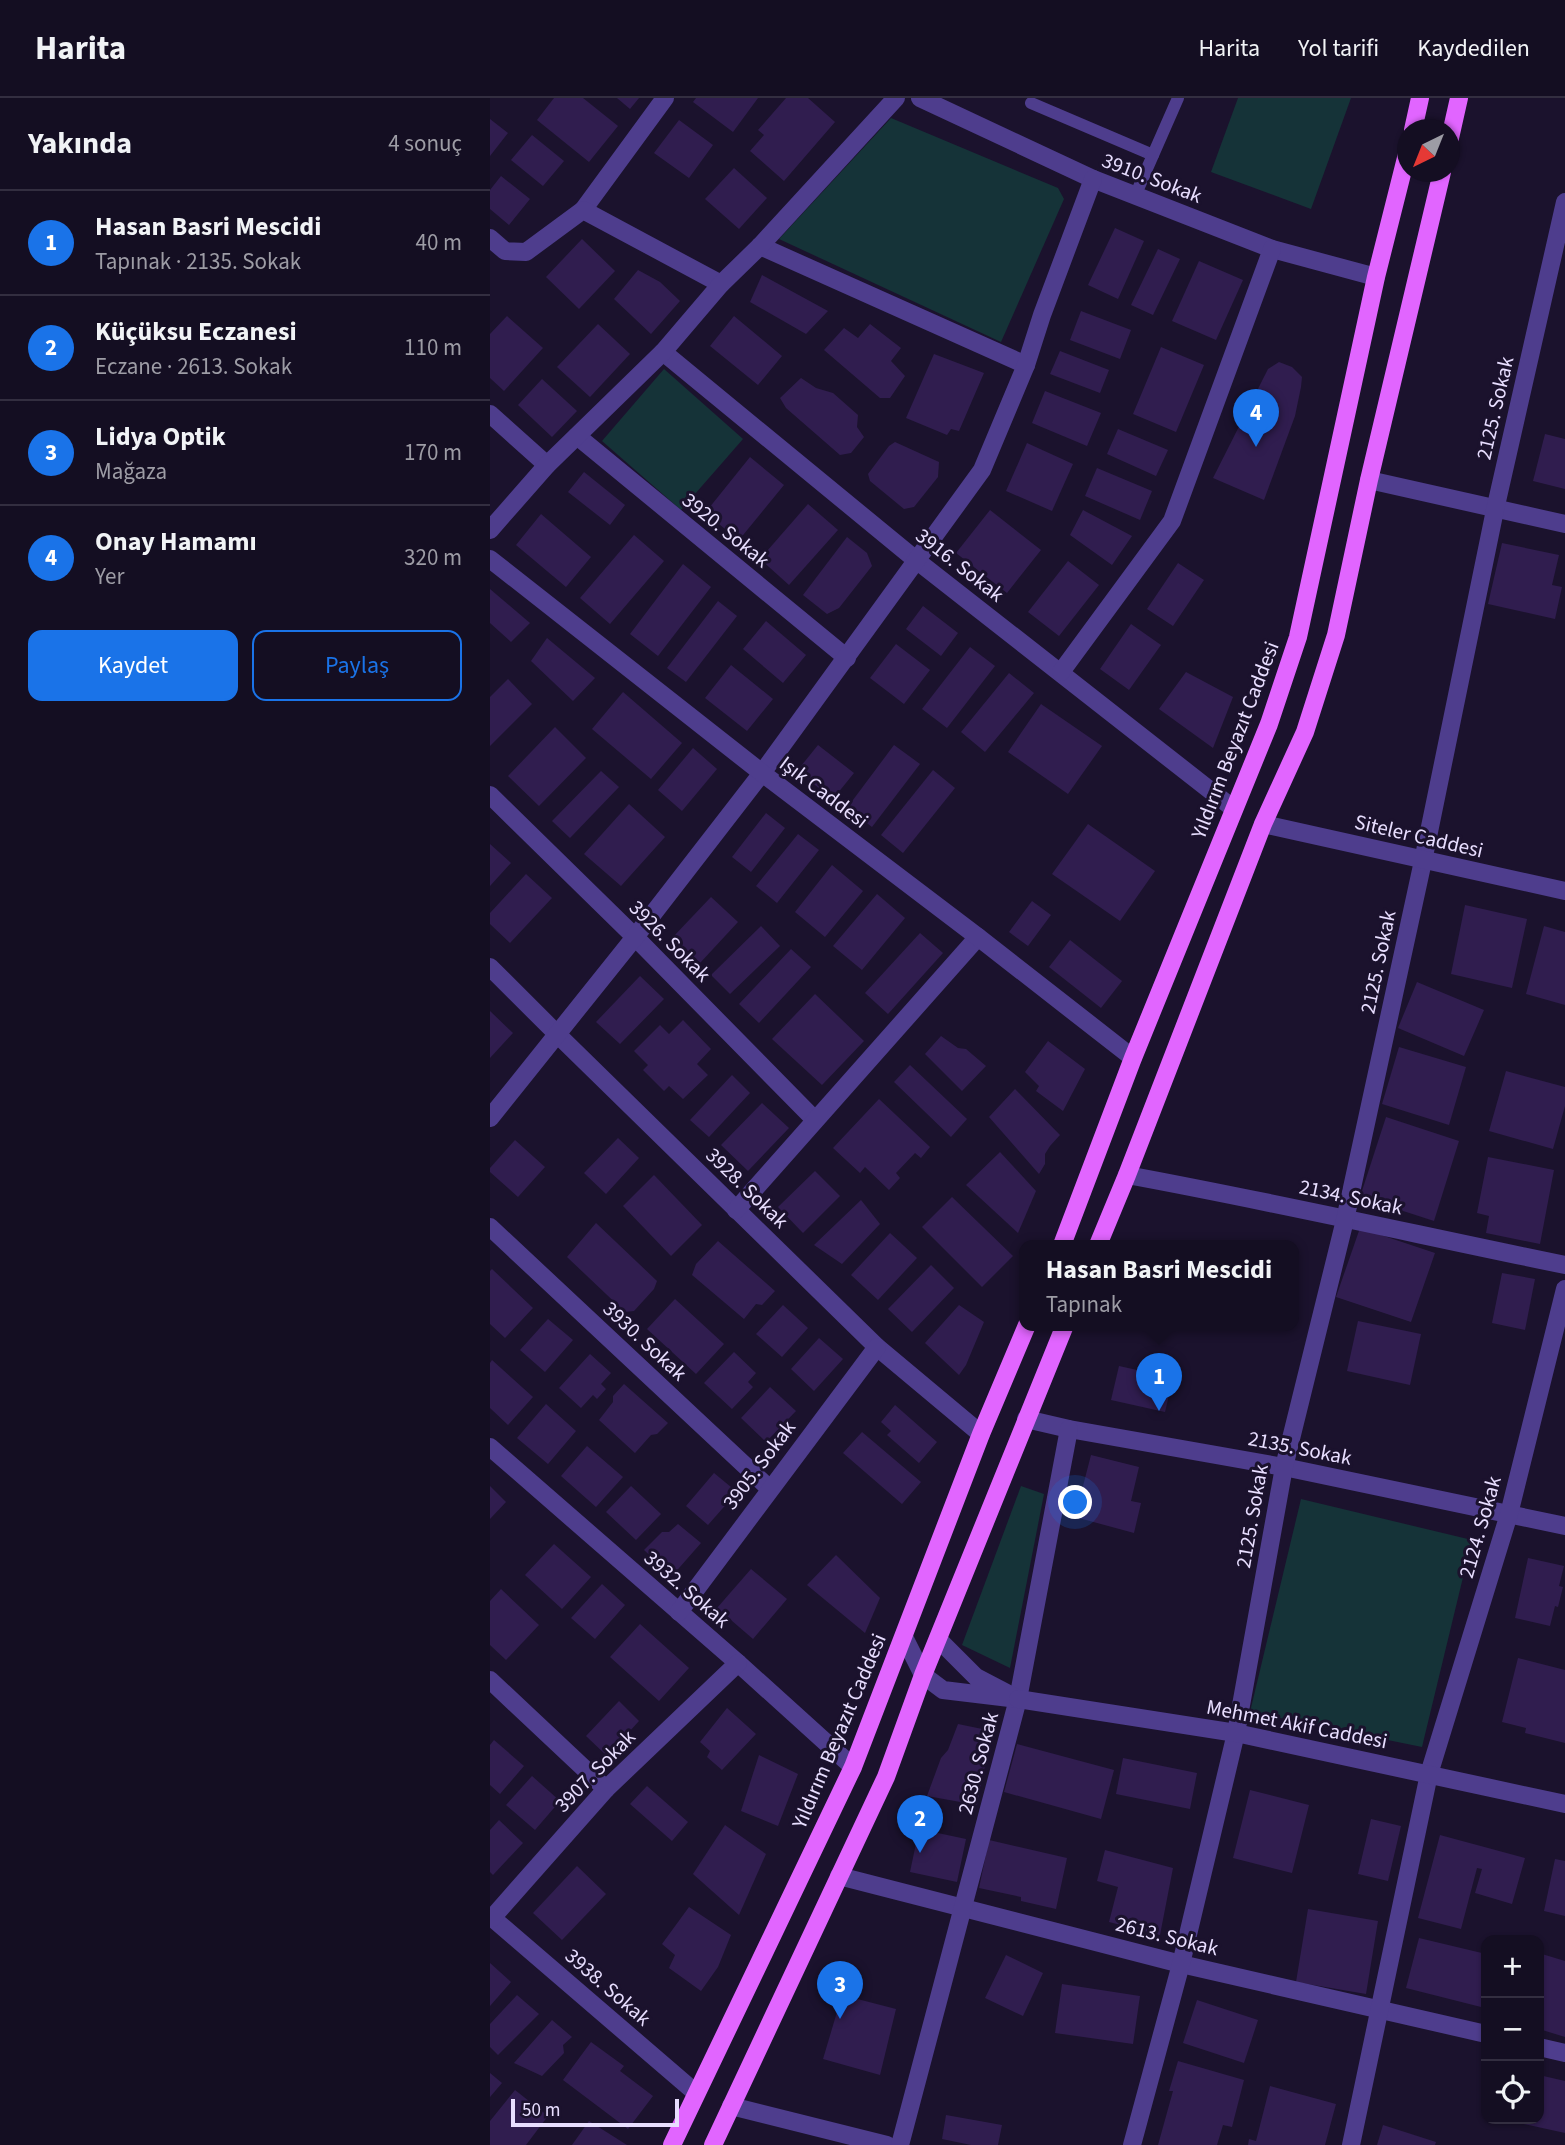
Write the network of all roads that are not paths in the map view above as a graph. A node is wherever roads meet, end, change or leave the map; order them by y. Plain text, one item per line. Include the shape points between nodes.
1 (665, 98) edge
2 (896, 98) edge
3 (920, 98) edge
4 (1178, 98) edge
5 (1420, 98) edge
6 (1459, 98) edge
7 (1031, 103) dead end
8 (1415, 119) edge
9 (1454, 119) edge
10 (1153, 155) junction
11 (1093, 179) junction
12 (1400, 182) edge
13 (1440, 182) edge
14 (1135, 196) junction
15 (1565, 202) edge
16 (583, 210) junction
17 (490, 238) edge
18 (760, 246) junction
19 (1272, 249) junction
20 (1376, 276) junction
21 (721, 284) junction
22 (663, 352) junction
23 (1026, 365) junction
24 (490, 414) edge
25 (577, 436) junction
26 (547, 465) junction
27 (1369, 480) junction
28 (1495, 510) junction
29 (1565, 524) edge
30 (490, 530) edge
31 (490, 559) edge
32 (916, 560) junction
33 (847, 658) junction
34 (1061, 672) junction
35 (762, 773) junction
36 (490, 795) edge
37 (1234, 809) junction
38 (1263, 824) junction
39 (1423, 861) junction
40 (1565, 891) edge
41 (635, 937) junction
42 (978, 937) junction
43 (490, 967) edge
44 (557, 1034) junction
45 (1133, 1058) junction
46 (490, 1118) edge
47 (816, 1120) junction
48 (1127, 1175) junction
49 (736, 1210) junction
50 (1345, 1220) junction
51 (490, 1227) edge
52 (1064, 1240) edge
53 (1100, 1240) edge
54 (1565, 1265) edge
55 (1565, 1289) edge
56 (1024, 1331) edge
57 (1063, 1331) edge
58 (877, 1347) junction
59 (1026, 1419) junction
60 (1069, 1429) junction
61 (981, 1434) junction
62 (490, 1447) edge
63 (1283, 1467) junction
64 (770, 1489) junction
65 (1509, 1514) junction
66 (1565, 1526) edge
67 (679, 1612) junction
68 (904, 1637) junction
69 (938, 1639) junction
70 (738, 1663) junction
71 (923, 1675) junction
72 (490, 1680) edge
73 (1018, 1699) junction
74 (1236, 1733) junction
75 (853, 1767) junction
76 (1429, 1774) junction
77 (607, 1789) junction
78 (1565, 1804) edge
79 (839, 1876) junction
80 (963, 1908) junction
81 (491, 1917) edge
82 (1181, 1964) junction
83 (1380, 2009) junction
84 (1481, 2033) edge
85 (1544, 2048) edge
86 (1565, 2053) edge
87 (696, 2092) junction
88 (731, 2106) junction
89 (672, 2145) edge
90 (713, 2145) edge
91 (887, 2145) edge
92 (900, 2145) edge
93 (1132, 2145) edge
94 (1351, 2145) edge

1 - 16 street
2 - 18 street
3 - 11 street, 3910. Sokak
4 - 10 lane
5 - 8 main road
6 - 9 main road
7 - 10 lane
10 - 14 lane
11 - 14 street, 3910. Sokak
11 - 23 street
12 - 20 main road, Yıldırım Beyazıt Caddesi
13 - 27 main road
14 - 19 street, 3910. Sokak
15 - 28 street, 2125. Sokak
16 - 17 street via 526,252 505,251
16 - 21 street
18 - 21 street
18 - 23 street
19 - 20 street, 3910. Sokak
19 - 34 street via 1172,521
20 - 37 main road, Yıldırım Beyazıt Caddesi via 1298,637
21 - 22 street
22 - 25 street
22 - 32 street, 3916. Sokak
23 - 32 street via 982,470
24 - 26 street
25 - 26 street
25 - 33 street, 3920. Sokak
26 - 30 street
27 - 28 street
27 - 38 main road via 1336,635 1305,732
28 - 29 street
28 - 39 street, 2125. Sokak
31 - 35 street, Işık Caddesi
32 - 33 street
32 - 34 street, 3916. Sokak
33 - 35 street
34 - 37 street, 3916. Sokak
35 - 41 street
35 - 42 street, Işık Caddesi
36 - 41 street, 3926. Sokak
37 - 45 main road, Yıldırım Beyazıt Caddesi
38 - 39 street, Siteler Caddesi
38 - 48 main road
39 - 40 street, Siteler Caddesi
39 - 50 street, 2125. Sokak
41 - 44 street
41 - 47 street, 3926. Sokak
42 - 45 street, Işık Caddesi
42 - 47 street
43 - 44 street, 3928. Sokak
44 - 46 street
44 - 49 street, 3928. Sokak
45 - 52 main road, Yıldırım Beyazıt Caddesi
47 - 49 street
48 - 50 street, 2134. Sokak
48 - 53 main road
49 - 58 street, 3928. Sokak
50 - 54 street, 2134. Sokak
50 - 63 street, 2125. Sokak
51 - 64 street, 3930. Sokak
55 - 65 street, 2124. Sokak
56 - 61 main road, Yıldırım Beyazıt Caddesi
57 - 59 main road
58 - 61 street, 3928. Sokak
58 - 64 street, 3905. Sokak
59 - 60 street, 2135. Sokak
59 - 69 main road
60 - 63 street, 2135. Sokak
60 - 73 street, 2630. Sokak
61 - 68 main road, Yıldırım Beyazıt Caddesi
62 - 67 street, 3932. Sokak
63 - 65 street, 2135. Sokak
63 - 74 street, 2125. Sokak
64 - 67 street, 3905. Sokak
65 - 66 street, 2135. Sokak
65 - 76 street, 2124. Sokak
67 - 70 street, 3932. Sokak
68 - 71 street
68 - 75 main road, Yıldırım Beyazıt Caddesi
69 - 71 main road
69 - 73 street via 976,1677
70 - 75 street, 3932. Sokak
70 - 77 street, 3907. Sokak
71 - 73 street, Mehmet Akif Caddesi via 943,1690
71 - 79 main road via 886,1777
72 - 77 street
73 - 74 street, Mehmet Akif Caddesi
73 - 80 street, 2630. Sokak
74 - 76 street, Mehmet Akif Caddesi
74 - 82 street, 2125. Sokak
75 - 87 main road, Yıldırım Beyazıt Caddesi
76 - 78 street, Mehmet Akif Caddesi
76 - 83 street, 2124. Sokak
77 - 81 street, 3907. Sokak
79 - 80 street, 2613. Sokak
79 - 88 main road
80 - 82 street, 2613. Sokak
80 - 92 street, 2630. Sokak
81 - 87 street, 3938. Sokak
82 - 83 street, 2613. Sokak
82 - 93 street, 2125. Sokak
83 - 84 street, 2613. Sokak
83 - 94 street, 2124. Sokak
85 - 86 street
87 - 89 main road, Yıldırım Beyazıt Caddesi
88 - 90 main road
88 - 91 street

